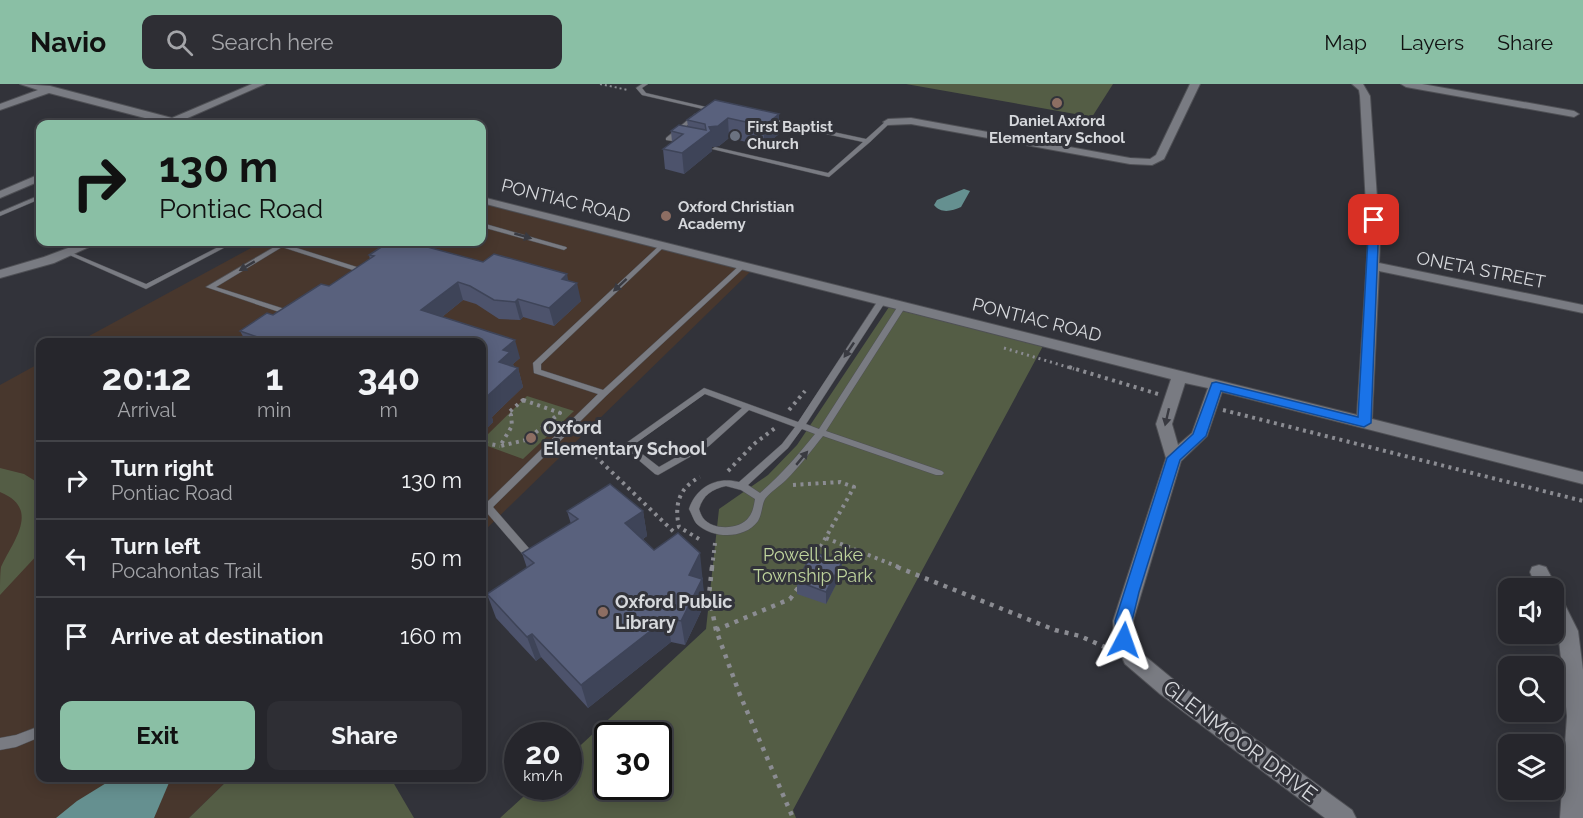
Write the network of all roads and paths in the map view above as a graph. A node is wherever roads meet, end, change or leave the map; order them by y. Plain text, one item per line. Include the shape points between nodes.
1 (25, 84) edge
2 (65, 84) edge
3 (260, 84) edge
4 (600, 84) edge
5 (645, 84) edge
6 (1195, 84) edge
7 (1357, 84) edge
8 (1406, 84) edge
9 (48, 90) junction
10 (644, 94) junction
11 (0, 107) edge
12 (706, 107) junction
13 (726, 112) edge
14 (1574, 114) dead end
15 (761, 118) edge
16 (156, 120) edge
17 (174, 120) edge
18 (888, 122) joint
19 (868, 141) junction
20 (686, 143) edge
21 (715, 149) dead end
22 (36, 179) edge
23 (0, 195) edge
24 (36, 199) edge
25 (486, 201) edge
26 (0, 214) edge
27 (486, 226) edge
28 (84, 246) edge
29 (224, 246) edge
30 (279, 246) edge
31 (284, 246) edge
32 (663, 246) junction
33 (564, 248) dead end
34 (68, 253) junction
35 (742, 266) junction
36 (1373, 266) junction
37 (359, 269) edge
38 (2, 271) edge
39 (882, 301) junction
40 (902, 306) junction
41 (1583, 309) edge
42 (291, 314) edge
43 (1002, 348) dead end
44 (1179, 376) junction
45 (1216, 386) junction
46 (808, 388) dead end
47 (604, 393) junction
48 (1172, 398) junction
49 (748, 407) junction
50 (1209, 408) junction
51 (782, 419) junction
52 (1364, 423) junction
53 (801, 426) junction
54 (820, 434) junction
55 (486, 443) edge
56 (499, 447) junction
57 (590, 451) dead end
58 (1174, 458) junction
59 (723, 472) dead end
60 (939, 473) dead end
61 (709, 475) dead end
62 (1583, 478) edge
63 (778, 484) junction
64 (742, 485) junction
65 (760, 498) junction
66 (1583, 501) edge
67 (486, 508) edge
68 (486, 512) edge
69 (683, 531) junction
70 (677, 535) junction
71 (826, 538) junction
72 (669, 540) edge
73 (702, 540) dead end
74 (708, 542) dead end
75 (715, 543) junction
76 (726, 543) dead end
77 (529, 554) edge
78 (813, 562) edge
79 (803, 579) edge
80 (1564, 624) edge
81 (716, 630) junction
82 (1132, 658) junction
83 (36, 734) edge
84 (0, 744) edge
85 (794, 818) edge
86 (1344, 818) edge
87 (1572, 818) edge

1 - 9 street
2 - 9 street
3 - 17 street
4 - 10 path
5 - 10 lane via 639,88
6 - 18 street via 1160,158 1152,162 911,121
7 - 36 street via 1365,96
8 - 14 street
9 - 11 street
9 - 16 street
10 - 12 lane
12 - 13 lane
12 - 20 lane via 668,139
15 - 19 lane
18 - 19 lane
19 - 21 lane via 829,175
22 - 23 street
24 - 26 lane
25 - 32 street, PONTIAC ROAD
27 -> 33 lane
28 - 34 street
29 - 34 lane via 146,287
30 -> 42 lane via 210,287
37 -> 31 lane
32 - 35 street, PONTIAC ROAD
32 -> 47 lane via 537,363 537,371
34 - 38 street
35 - 39 street, PONTIAC ROAD
35 - 47 lane
36 - 41 street, ONETA STREET
36 - 52 street
39 - 40 street, PONTIAC ROAD
39 -> 53 lane
40 - 44 street, PONTIAC ROAD
40 - 54 lane
43 - 48 path
44 - 45 street, PONTIAC ROAD
44 - 48 street
45 - 50 street
45 - 52 street, PONTIAC ROAD
46 - 51 path
47 - 67 lane
48 -> 58 street via 1164,424
49 - 49 lane via 704,391 626,446 658,472 706,444
49 - 51 lane
50 - 58 street via 1199,436
50 - 66 path
51 - 53 lane
51 - 59 path via 730,471
52 - 62 street, PONTIAC ROAD
53 - 54 lane
53 - 64 lane
54 - 60 lane
63 -> 54 lane
55 - 56 path
56 - 56 path via 528,440 560,413 523,400 508,413 512,426
57 - 70 path
58 - 82 street via 1123,621 1124,640
61 - 69 path via 693,480 677,497 676,515
63 - 65 lane
63 - 71 path via 840,482 854,487
64 - 65 lane
64 - 65 lane via 717,485 700,494 694,509 700,522 720,531 742,528 757,515
68 - 77 lane
69 - 70 path
69 - 73 path
70 - 72 path
71 - 78 path
71 - 82 path
74 - 75 path
75 - 76 path
75 - 81 path via 710,595
79 - 81 path via 790,599
80 - 87 street via 1578,716
81 - 85 path
82 - 86 street, GLENMOOR DRIVE
83 - 84 lane

